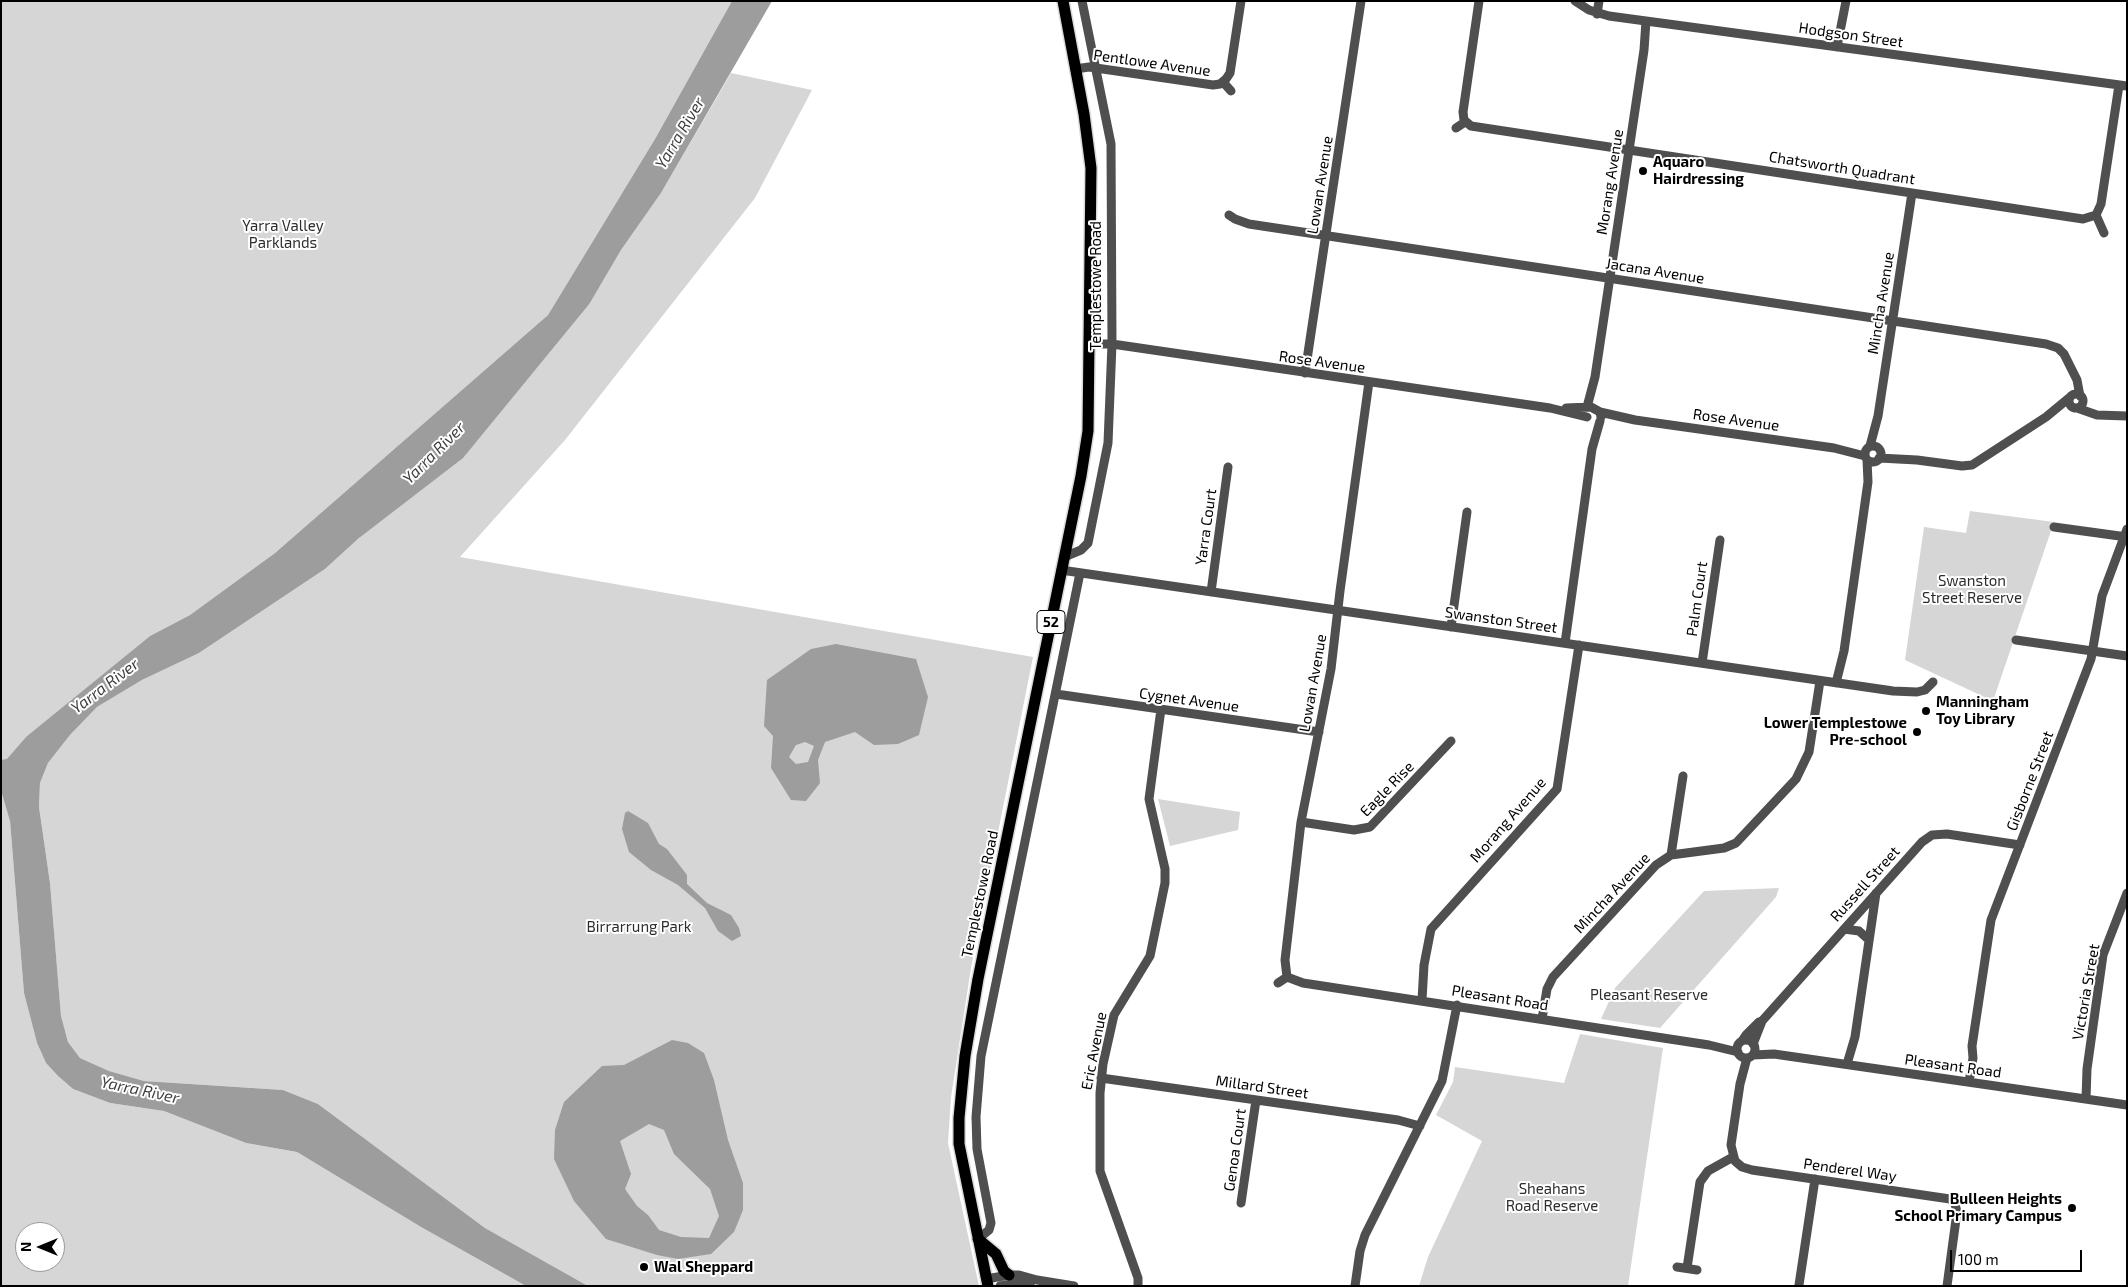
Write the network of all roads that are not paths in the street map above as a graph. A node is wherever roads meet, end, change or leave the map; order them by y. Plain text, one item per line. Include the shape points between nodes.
1 (1063, 1) edge
2 (1082, 1) edge
3 (1241, 1) edge
4 (1361, 1) edge
5 (1480, 1) edge
6 (1575, 1) edge
7 (1599, 1) edge
8 (1846, 1) edge
9 (1597, 14) junction
10 (1648, 21) junction
11 (1839, 47) junction
12 (1096, 68) junction
13 (1076, 69) junction
14 (1223, 82) junction
15 (2123, 86) edge
16 (1231, 91) dead end
17 (1465, 122) junction
18 (1456, 128) dead end
19 (1629, 150) junction
20 (1912, 193) junction
21 (1229, 215) dead end
22 (2096, 215) junction
23 (2104, 233) dead end
24 (1326, 236) junction
25 (1609, 278) junction
26 (1893, 321) junction
27 (1089, 344) junction
28 (1112, 344) junction
29 (1305, 373) junction
30 (1368, 382) junction
31 (2075, 401) junction
32 (1593, 414) junction
33 (2126, 416) edge
34 (1873, 454) junction
35 (1228, 467) dead end
36 (1467, 512) dead end
37 (2054, 526) dead end
38 (2126, 534) edge
39 (1720, 540) dead end
40 (1064, 557) junction
41 (1061, 570) junction
42 (1080, 573) junction
43 (1211, 592) junction
44 (1338, 611) junction
45 (1450, 627) junction
46 (2016, 640) dead end
47 (1565, 643) junction
48 (1579, 645) junction
49 (2093, 651) junction
50 (2127, 656) edge
51 (1702, 663) junction
52 (1820, 681) junction
53 (1933, 682) dead end
54 (1840, 683) junction
55 (1056, 694) junction
56 (1161, 709) junction
57 (1319, 732) junction
58 (1451, 741) dead end
59 (1683, 776) dead end
60 (1301, 822) junction
61 (2020, 845) junction
62 (1671, 855) junction
63 (1876, 892) junction
64 (2127, 893) edge
65 (1844, 929) junction
66 (1869, 940) junction
67 (1287, 977) junction
68 (1278, 983) dead end
69 (1419, 999) junction
70 (1454, 1004) junction
71 (1542, 1019) junction
72 (1746, 1050) junction
73 (1851, 1065) junction
74 (1101, 1078) junction
75 (1967, 1082) junction
76 (2082, 1099) junction
77 (1256, 1100) junction
78 (2127, 1105) edge
79 (1420, 1126) junction
80 (1733, 1157) junction
81 (1815, 1179) junction
82 (1241, 1204) dead end
83 (978, 1239) junction
84 (1677, 1267) dead end
85 (1687, 1268) junction
86 (1697, 1270) dead end
87 (1009, 1275) junction
88 (1037, 1280) junction
89 (987, 1282) edge
90 (1799, 1285) edge
91 (1000, 1286) edge
92 (1074, 1286) edge
93 (1138, 1286) edge
94 (1355, 1286) edge
95 (1947, 1286) edge

1 - 13 main road, Templestowe Road / 52
2 - 12 street, Templestowe Road
3 - 14 street, Pentlowe Avenue via 1231,70
4 - 24 street, Lowan Avenue
5 - 17 street via 1463,112
6 - 9 street, Hodgson Street
7 - 9 street
8 - 11 street
9 - 10 street, Hodgson Street
10 - 11 street, Hodgson Street
10 - 19 street, Morang Avenue
11 - 15 street, Hodgson Street
12 - 13 street, Pentlowe Avenue
12 - 14 street, Pentlowe Avenue via 1213,85
12 - 28 street, Templestowe Road via 1111,144
13 - 27 main road, Templestowe Road / 52 via 1091,168
14 - 16 street, Pentlowe Avenue
15 - 22 street via 2102,204
17 - 18 street
17 - 19 street, Chatsworth Quadrant via 1476,128
19 - 20 street, Chatsworth Quadrant
19 - 25 street, Morang Avenue
20 - 22 street, Chatsworth Quadrant via 2083,219
20 - 26 street, Mincha Avenue
21 - 24 street, Jacana Avenue via 1249,224
22 - 23 street
24 - 25 street, Jacana Avenue
24 - 29 street, Lowan Avenue
25 - 26 street, Jacana Avenue
25 - 32 street, Morang Avenue
26 - 31 street, Jacana Avenue via 2046,344 2061,351 2069,366
26 - 34 street, Mincha Avenue
27 - 28 street, Rose Avenue
27 - 40 main road, Templestowe Road / 52 via 1088,431
28 - 29 street, Rose Avenue
28 - 40 street, Templestowe Road via 1108,443 1088,543 1081,550
29 - 30 street, Rose Avenue
30 - 32 street, Rose Avenue
30 - 44 street, Lowan Avenue
31 - 33 street via 2098,414
31 - 34 street, Rose Avenue via 1972,465
32 - 34 street, Rose Avenue
32 - 47 street, Morang Avenue via 1592,449
34 - 54 street, Mincha Avenue
35 - 43 street, Yarra Court
36 - 45 street
37 - 38 street
38 - 49 street, Gisborne Street via 2102,596
39 - 51 street, Palm Court
40 - 41 main road, Templestowe Road / 52
41 - 42 street, Swanston Street
41 - 83 main road, Templestowe Road / 52 via 964,1056 959,1144
42 - 43 street, Swanston Street
42 - 55 street
43 - 44 street, Swanston Street
44 - 45 street, Swanston Street
44 - 57 street, Lowan Avenue
45 - 47 street, Swanston Street
46 - 49 street
47 - 48 street, Swanston Street
48 - 51 street, Swanston Street
48 - 69 street, Morang Avenue via 1557,789 1434,923 1429,934
49 - 50 street
49 - 61 street, Gisborne Street
51 - 52 street, Swanston Street
52 - 54 street, Swanston Street
52 - 62 street, Mincha Avenue via 1809,752 1796,779 1736,843 1724,848
53 - 54 street, Swanston Street via 1925,690 1908,692
55 - 56 street, Cygnet Avenue
55 - 83 street via 981,1056 977,1149 991,1223 987,1232
56 - 57 street, Cygnet Avenue
56 - 74 street, Eric Avenue via 1149,799 1165,869 1165,883 1152,951 1114,1015
57 - 60 street, Lowan Avenue
58 - 60 street, Eagle Rise via 1370,827 1354,830
59 - 62 street
60 - 67 street, Lowan Avenue via 1285,960
61 - 63 street, Russell Street via 1947,834 1932,835 1917,846
61 - 75 street, Gisborne Street via 1990,920
62 - 71 street, Mincha Avenue via 1656,865 1557,971 1549,983
63 - 65 street, Russell Street
63 - 66 street
64 - 76 street, Victoria Street via 2103,955
65 - 66 street via 1859,932
65 - 72 street, Russell Street via 1746,1035
66 - 73 street
67 - 68 street
67 - 69 street, Pleasant Road via 1303,983
69 - 70 street, Pleasant Road
70 - 71 street, Pleasant Road
70 - 79 street via 1442,1081
71 - 72 street, Pleasant Road
72 - 73 street, Pleasant Road
72 - 80 street via 1731,1145
73 - 75 street, Pleasant Road
74 - 77 street, Millard Street
74 - 93 street, Eric Avenue via 1100,1171 1138,1278
75 - 76 street, Pleasant Road
76 - 78 street, Pleasant Road
77 - 79 street, Millard Street
77 - 82 street, Genoa Court
79 - 94 street via 1362,1243
80 - 81 street, Penderel Way via 1746,1168
80 - 85 street via 1708,1171 1700,1182
81 - 90 street
81 - 95 street, Penderel Way via 1953,1201 1958,1212
83 - 87 main road via 996,1254
83 - 89 main road, Templestowe Road / 52
84 - 85 street
85 - 86 street
87 - 88 street
87 - 89 street
88 - 91 street
88 - 92 street

